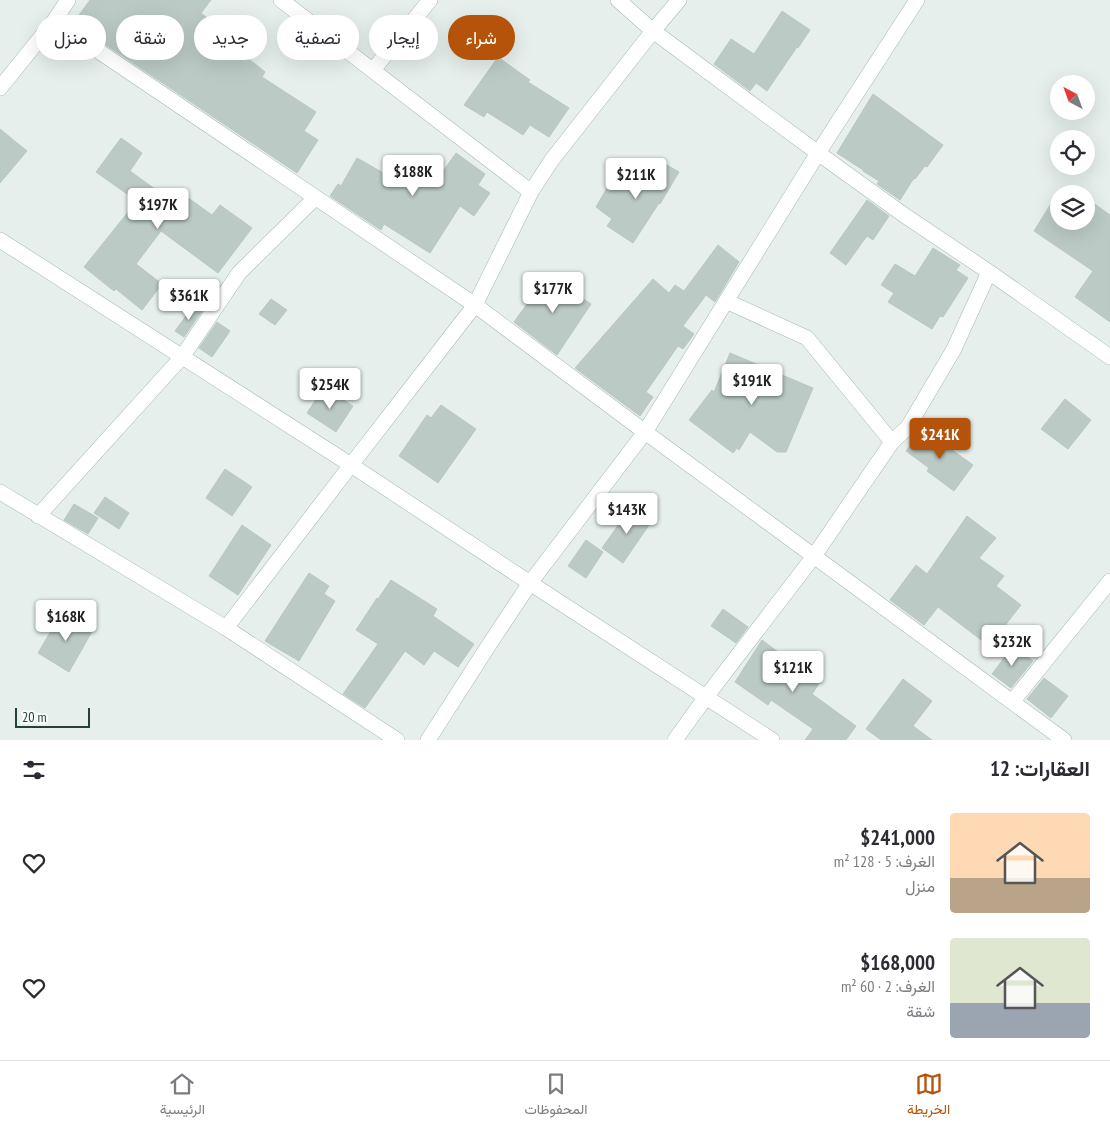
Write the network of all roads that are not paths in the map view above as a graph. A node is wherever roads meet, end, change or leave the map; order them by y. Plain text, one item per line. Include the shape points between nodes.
1 (68, 0) edge
2 (281, 0) edge
3 (430, 0) edge
4 (618, 0) edge
5 (679, 0) edge
6 (917, 0) edge
7 (58, 15) edge
8 (653, 30) junction
9 (36, 43) edge
10 (106, 56) edge
11 (373, 70) junction
12 (0, 88) edge
13 (818, 153) junction
14 (530, 192) junction
15 (316, 198) junction
16 (0, 240) edge
17 (989, 272) junction
18 (726, 300) junction
19 (475, 305) junction
20 (1110, 357) edge
21 (182, 358) junction
22 (645, 432) junction
23 (892, 442) junction
24 (351, 465) junction
25 (0, 492) edge
26 (38, 516) junction
27 (814, 556) junction
28 (1110, 581) edge
29 (530, 583) junction
30 (226, 628) junction
31 (706, 697) junction
32 (1012, 702) junction
33 (397, 740) edge
34 (428, 740) edge
35 (675, 740) edge
36 (772, 740) edge
37 (1064, 740) edge

1 - 7 street
2 - 11 street
3 - 11 street
4 - 8 street
5 - 8 street
6 - 13 street
8 - 13 street
8 - 14 street
9 - 12 street
10 - 15 street
11 - 14 street
13 - 17 street
13 - 18 street
14 - 19 street
15 - 19 street
15 - 21 street via 239,273
16 - 21 street
17 - 20 street
17 - 23 street via 954,348 908,426
18 - 22 street
18 - 23 street via 807,338
19 - 22 street
19 - 24 street
21 - 24 street
21 - 26 street
22 - 27 street
22 - 29 street
23 - 27 street
24 - 29 street
24 - 30 street
25 - 26 street
26 - 30 street
27 - 31 street
27 - 32 street
28 - 32 street
29 - 31 street
29 - 34 street
30 - 33 street
31 - 35 street
31 - 36 street
32 - 37 street

